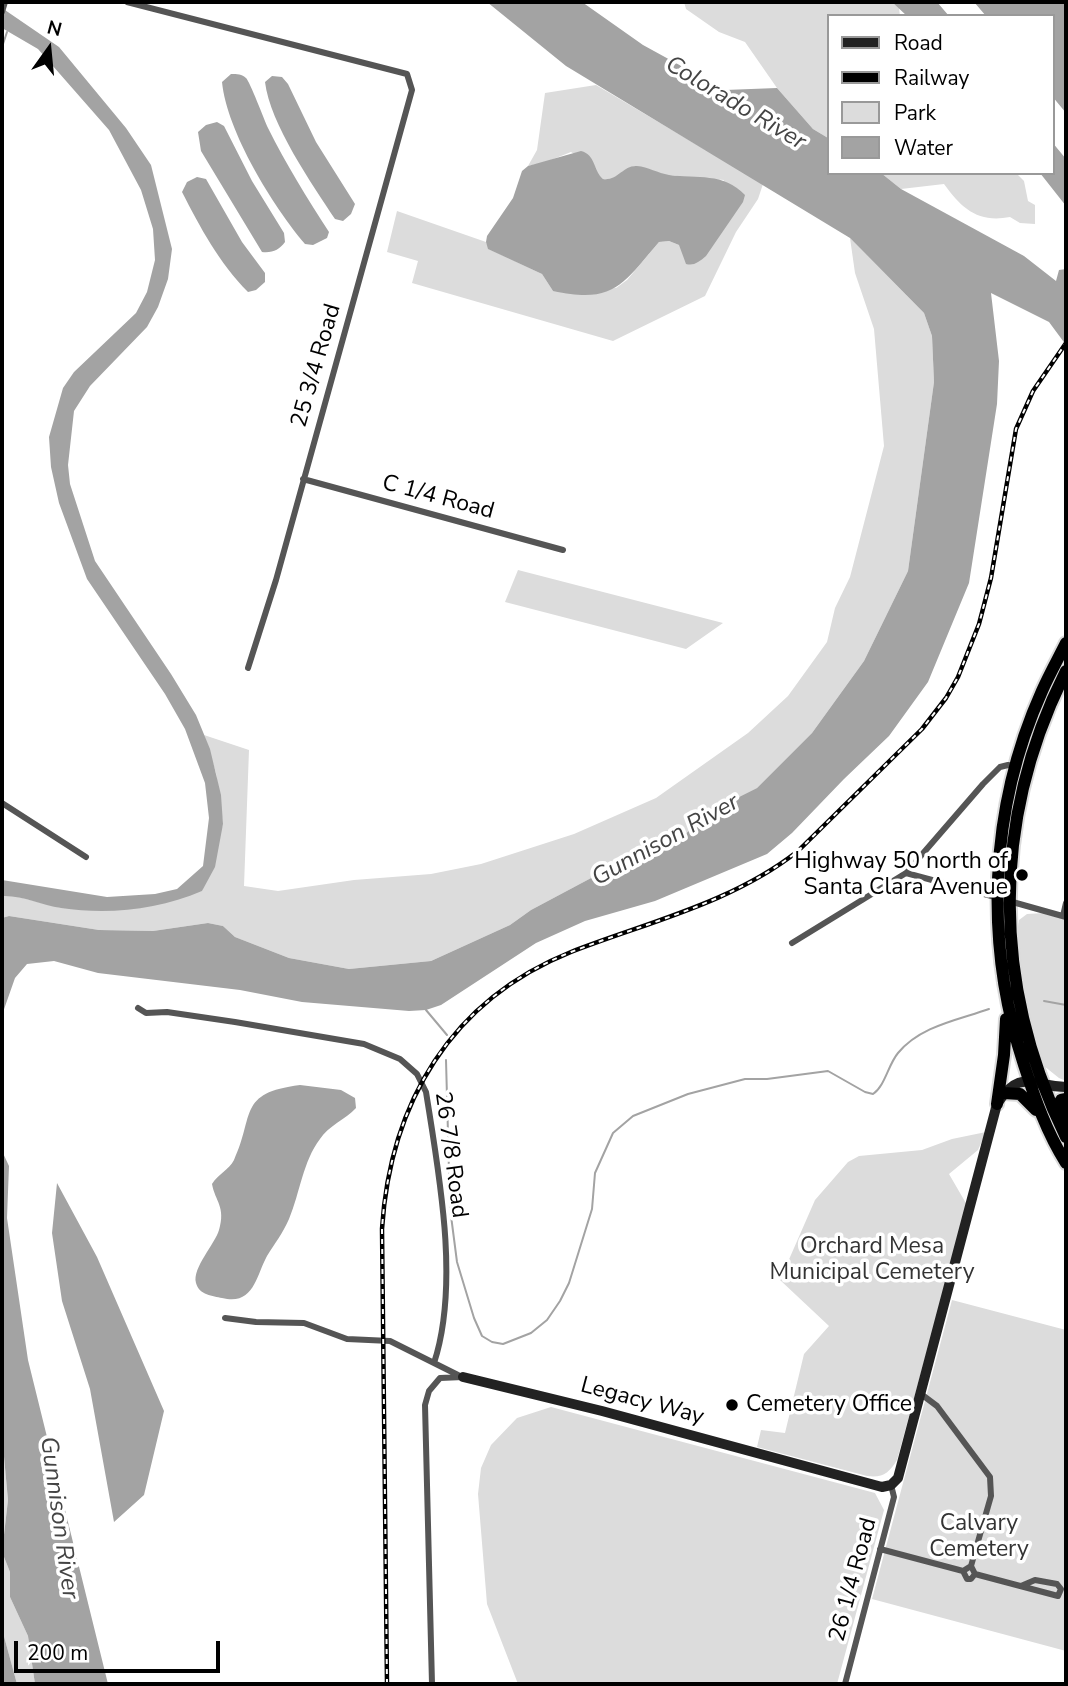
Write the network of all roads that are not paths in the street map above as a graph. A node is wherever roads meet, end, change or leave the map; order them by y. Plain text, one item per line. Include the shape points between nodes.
1 (127, 2) edge
2 (303, 479) junction
3 (563, 550) dead end
4 (1066, 643) edge
5 (1066, 653) edge
6 (248, 668) dead end
7 (1066, 671) edge
8 (1062, 690) edge
9 (1042, 691) junction
10 (1016, 767) junction
11 (1024, 784) junction
12 (2, 803) edge
13 (86, 858) dead end
14 (906, 873) junction
15 (1003, 899) junction
16 (1066, 903) edge
17 (1065, 916) edge
18 (792, 943) dead end
19 (1006, 1001) junction
20 (138, 1008) dead end
21 (1029, 1081) junction
22 (1055, 1086) edge
23 (1004, 1093) junction
24 (1066, 1096) edge
25 (997, 1104) junction
26 (1044, 1119) junction
27 (1059, 1122) junction
28 (1066, 1137) edge
29 (1066, 1163) edge
30 (225, 1318) dead end
31 (434, 1363) junction
32 (463, 1377) junction
33 (921, 1394) junction
34 (891, 1485) junction
35 (880, 1549) junction
36 (971, 1566) junction
37 (963, 1571) junction
38 (975, 1574) junction
39 (1021, 1587) junction
40 (432, 1684) edge
41 (845, 1684) edge

1 - 2 street, 25 3/4 Road via 407,74 412,90
2 - 3 street, C 1/4 Road
2 - 6 street, 25 3/4 Road
4 - 9 highway
5 - 8 highway via 1057,670
7 - 8 highway
8 - 11 highway
9 - 10 highway
9 - 11 highway via 1044,702 1019,775
10 - 14 street via 1000,767
10 - 15 highway via 1000,849
11 - 15 highway
12 - 13 street
14 - 15 street
14 - 18 street
15 - 17 street
15 - 19 highway via 998,932
15 - 22 highway via 1019,1004
16 - 17 street
19 - 21 highway
19 - 25 highway
20 - 31 street, 26 7/8 Road via 146,1013 235,1021 364,1044 400,1059 416,1074 428,1103 447,1266
21 - 22 street
21 - 23 street via 1014,1084
21 - 26 highway
22 - 24 street
22 - 27 highway
23 - 25 street
23 - 26 highway via 1020,1094
24 - 27 highway via 1058,1107
25 - 33 street
26 - 29 highway
27 - 28 highway
30 - 31 street via 304,1323 347,1339 390,1341
31 - 32 street
32 - 34 street, Legacy Way via 882,1487
32 - 40 street via 436,1381 425,1405
33 - 34 street via 898,1478
33 - 36 street via 937,1406 990,1477 991,1496
34 - 35 street, 26 1/4 Road via 894,1497
35 - 37 street
35 - 41 street, 26 1/4 Road
36 - 37 street
36 - 38 street
37 - 38 street via 967,1579
38 - 39 street
39 - 39 street via 1058,1596 1061,1590 1057,1584 1035,1580

